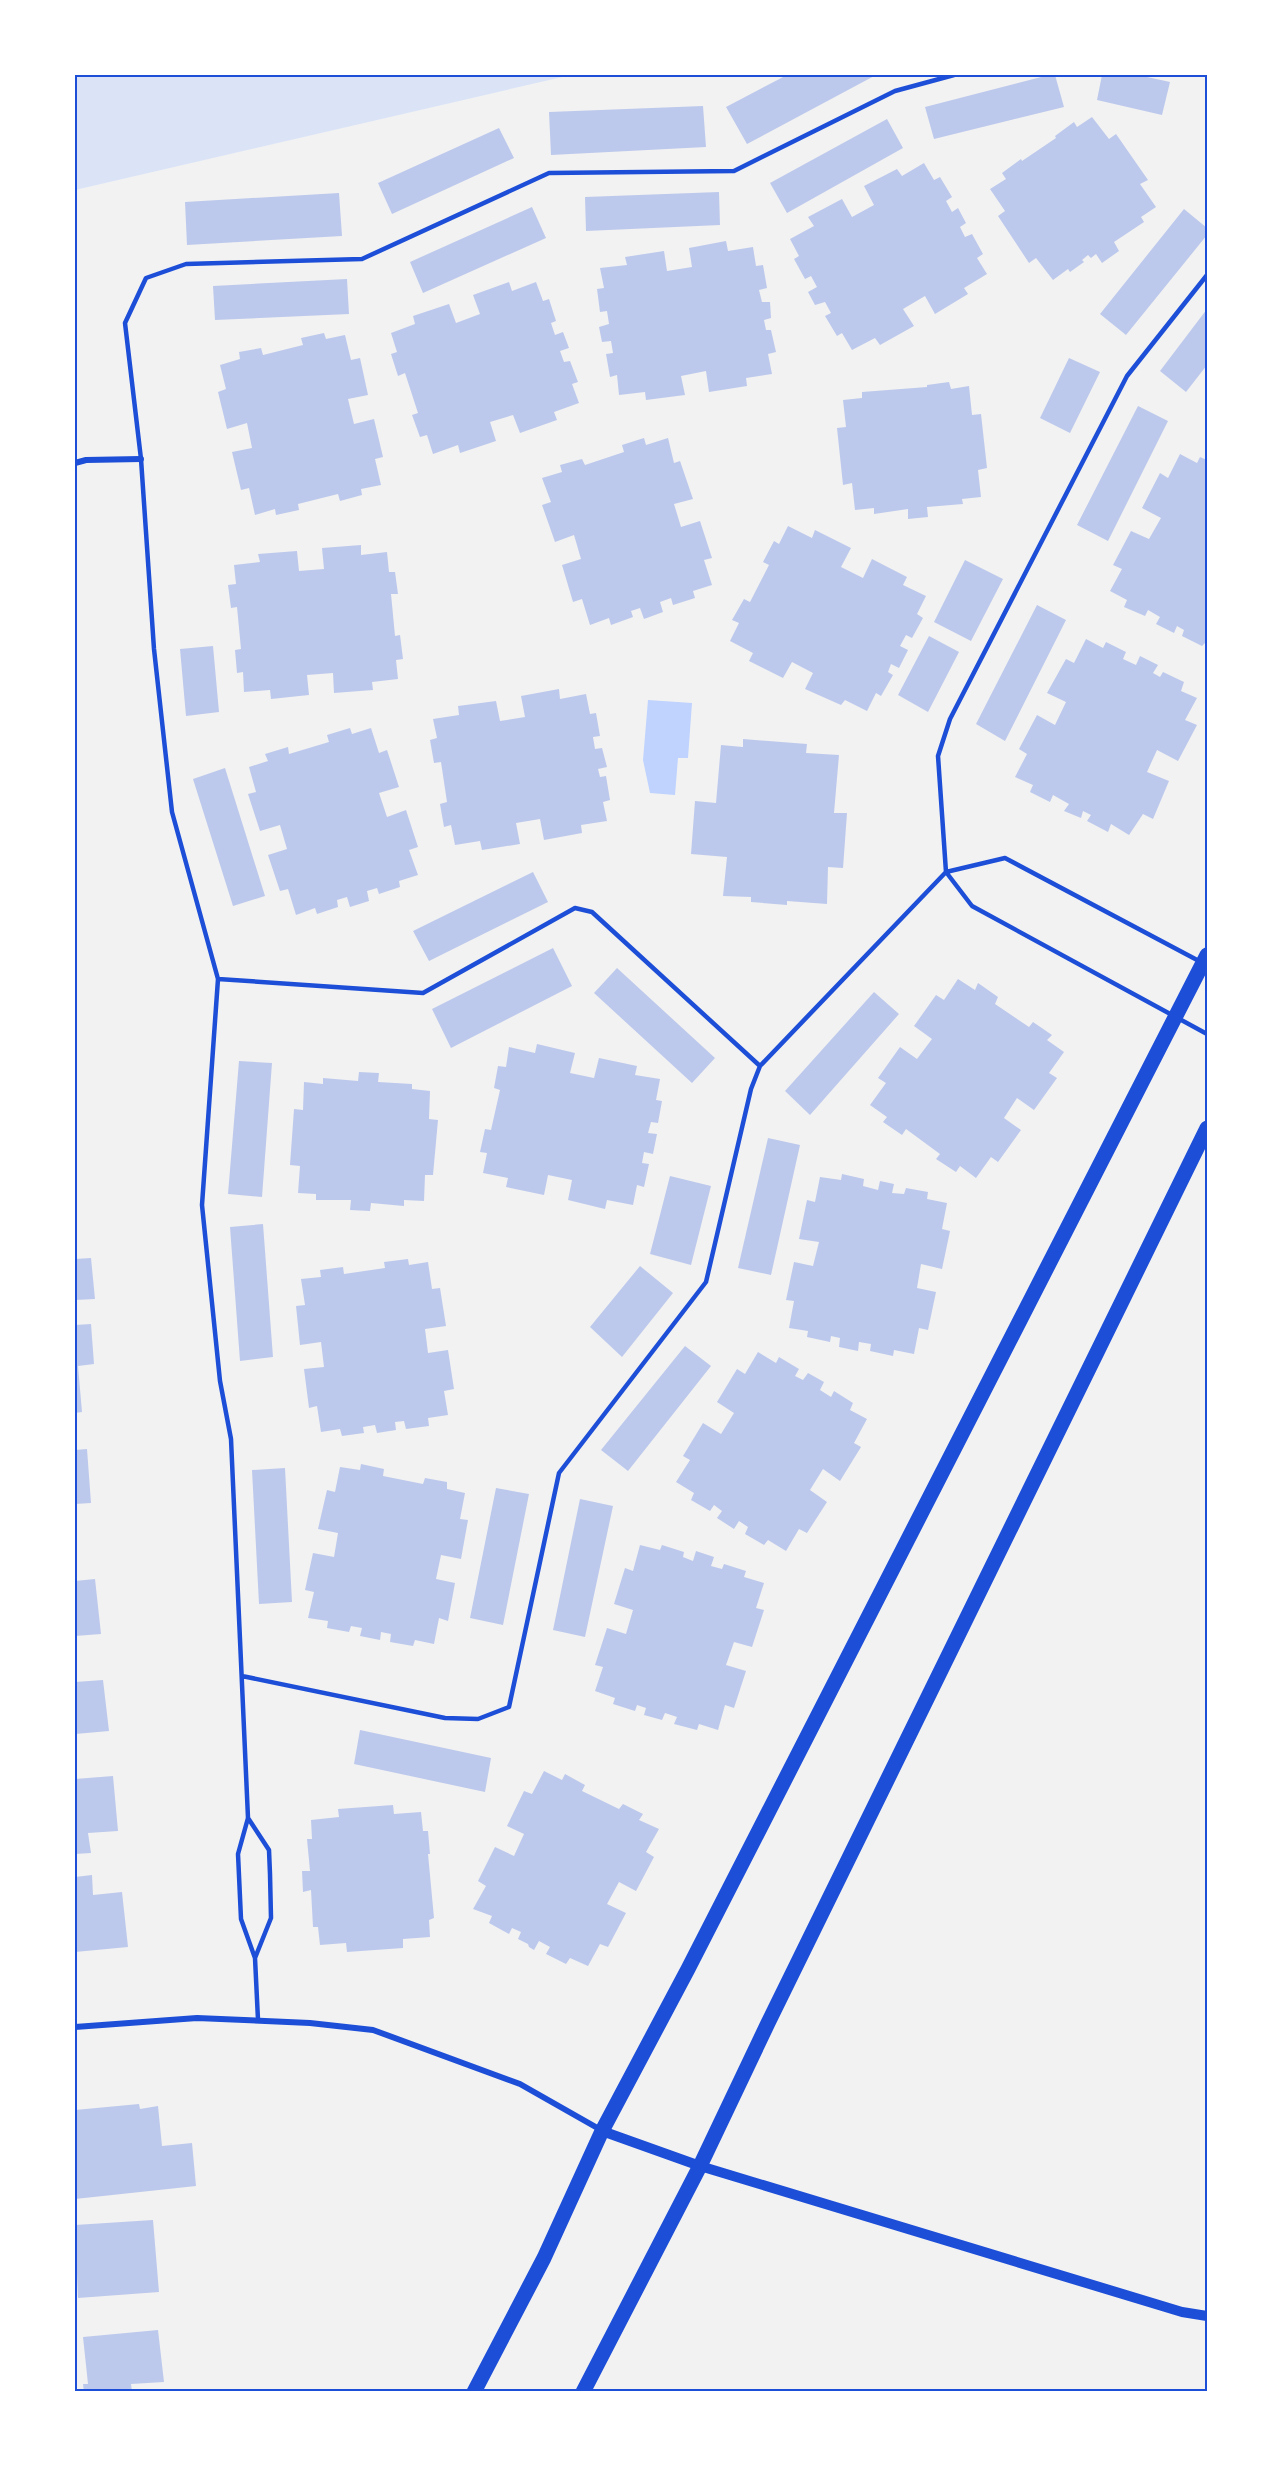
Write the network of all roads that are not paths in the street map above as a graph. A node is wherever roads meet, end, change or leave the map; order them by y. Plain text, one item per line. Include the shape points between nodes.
1 (954, 75) edge
2 (1207, 275) edge
3 (141, 459) junction
4 (75, 463) edge
5 (946, 872) junction
6 (1206, 961) edge
7 (218, 979) junction
8 (1175, 1018) junction
9 (1207, 1034) edge
10 (760, 1066) junction
11 (1207, 1128) edge
12 (242, 1676) junction
13 (248, 1818) junction
14 (255, 1958) junction
15 (258, 2020) junction
16 (75, 2027) edge
17 (602, 2131) junction
18 (700, 2166) junction
19 (1207, 2316) edge
20 (474, 2392) edge
21 (583, 2392) edge

1 - 3 lane via 895,91 734,171 549,173 362,259 186,264 146,278 125,323
2 - 5 lane via 1127,376 950,719 938,756
3 - 4 street
3 - 7 lane via 154,649 172,812
5 - 6 lane via 1005,858
5 - 8 lane via 972,906
5 - 10 lane
6 - 8 main road
7 - 10 lane via 423,993 574,908 592,912
7 - 12 lane via 202,1205 220,1381 231,1439
8 - 9 lane
8 - 17 main road
10 - 12 lane via 750,1089 706,1282 559,1473 509,1707 478,1719 445,1718
11 - 18 main road
12 - 13 lane
13 - 14 lane via 238,1865 241,1919
13 - 14 lane via 268,1850 270,1874 272,1918
14 - 15 lane
15 - 16 street via 197,2018
15 - 17 street via 373,2031 520,2084
17 - 18 street
17 - 20 main road via 544,2258
18 - 19 street via 1182,2312
18 - 21 main road

